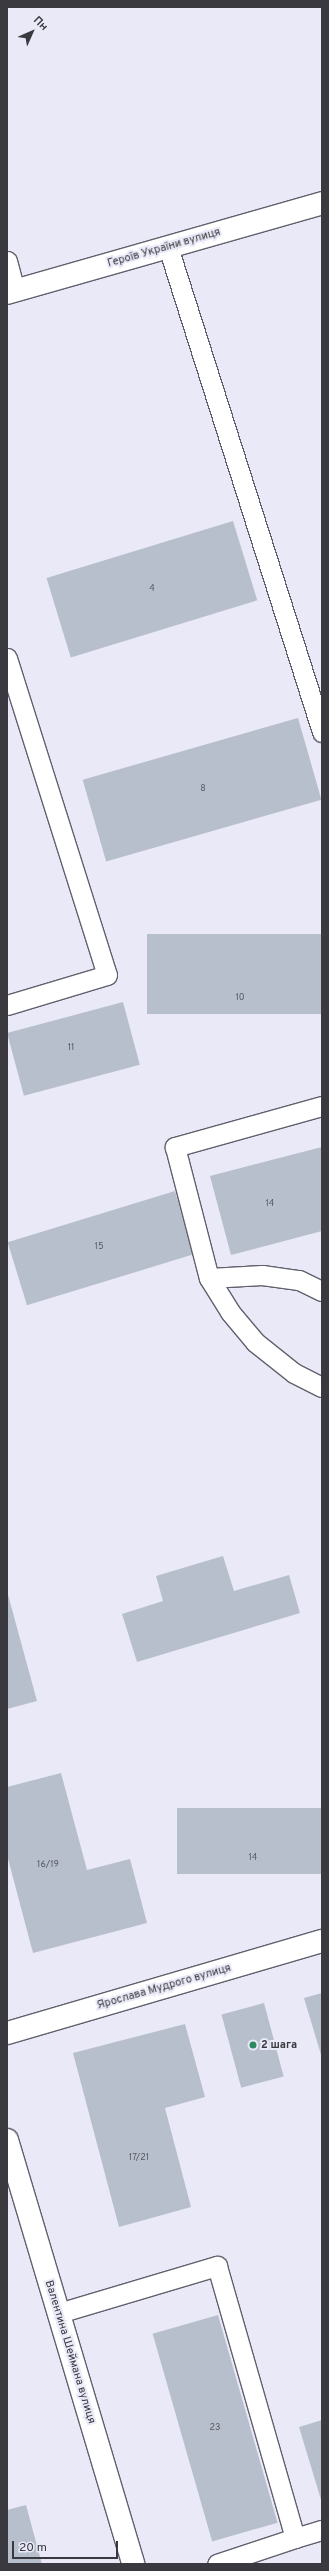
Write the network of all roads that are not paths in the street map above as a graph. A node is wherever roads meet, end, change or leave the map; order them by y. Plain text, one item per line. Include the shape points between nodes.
1 (322, 203) edge
2 (168, 247) junction
3 (7, 261) edge
4 (11, 292) edge
5 (7, 658) edge
6 (322, 732) edge
7 (7, 1005) edge
8 (322, 1106) edge
9 (209, 1278) junction
10 (322, 1291) edge
11 (322, 1387) edge
12 (322, 1941) edge
13 (7, 2033) edge
14 (7, 2140) edge
15 (59, 2313) junction
16 (322, 2530) edge
17 (295, 2538) junction
18 (133, 2564) edge
19 (217, 2564) edge

1 - 2 street, Героїв України вулиця
2 - 4 street, Героїв України вулиця
2 - 6 lane
3 - 4 lane
5 - 7 lane via 107,975
8 - 9 lane via 175,1147
9 - 10 lane via 262,1276 300,1280
9 - 11 lane via 230,1312 255,1342 294,1373
12 - 13 street, Ярослава Мудрого вулиця
14 - 15 street, Валентина Шеймана вулиця
15 - 17 lane via 217,2266
15 - 18 street, Валентина Шеймана вулиця
16 - 17 lane
17 - 19 lane

